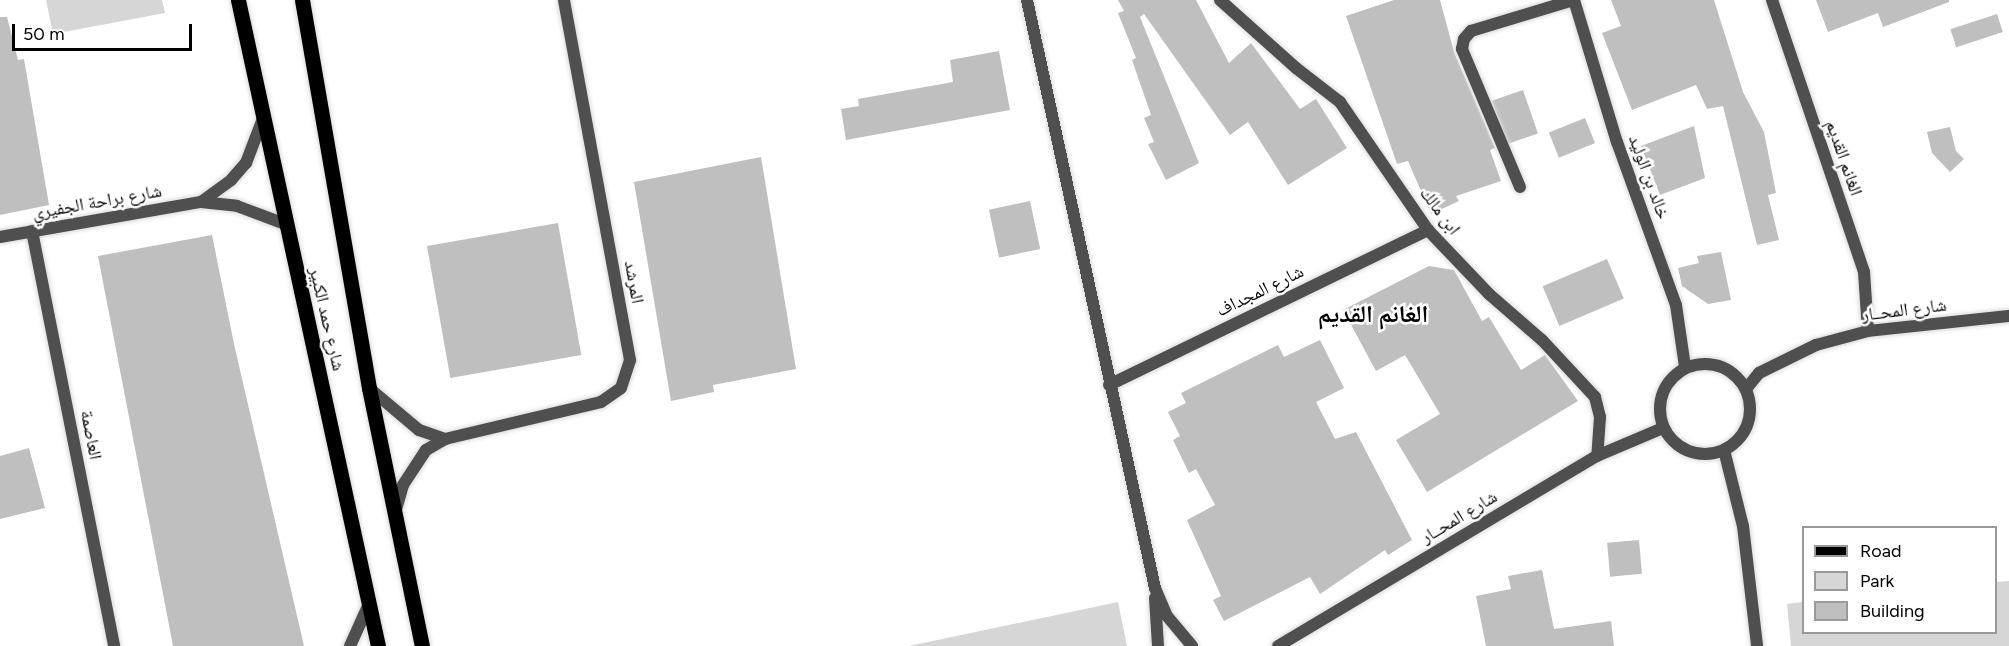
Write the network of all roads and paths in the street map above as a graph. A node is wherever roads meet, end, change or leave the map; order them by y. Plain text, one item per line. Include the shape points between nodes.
1 (238, 0) edge
2 (302, 0) edge
3 (564, 0) edge
4 (1027, 0) edge
5 (1221, 0) edge
6 (1573, 0) edge
7 (1772, 0) edge
8 (262, 121) junction
9 (1520, 187) dead end
10 (201, 202) junction
11 (285, 224) junction
12 (1428, 230) junction
13 (32, 231) junction
14 (0, 237) edge
15 (2009, 316) edge
16 (1868, 331) junction
17 (1685, 367) junction
18 (1109, 385) junction
19 (369, 388) junction
20 (1746, 389) junction
21 (1663, 428) junction
22 (445, 439) junction
23 (1724, 450) junction
24 (1597, 456) junction
25 (394, 515) junction
26 (1155, 588) junction
27 (369, 604) junction
28 (114, 646) edge
29 (350, 646) edge
30 (378, 646) edge
31 (422, 646) edge
32 (1158, 646) edge
33 (1192, 646) edge
34 (1278, 646) edge
35 (1757, 646) edge

1 - 8 main road, شارع حمد الكبير
2 - 19 main road, شارع حمد الكبير
3 - 22 street, المرشد via 630,360 621,388 601,402
4 - 18 street
5 - 12 street, ابن مالك via 1340,102
6 - 9 street via 1471,31 1464,39 1462,49
6 - 17 street, خالد بن الوليد via 1617,142 1676,305
7 - 16 street, الغانم القديم via 1864,272
8 - 10 street, شارع براحة الجفيري via 246,163 231,180
8 - 11 main road, شارع حمد الكبير
10 - 11 street, شارع براحة الجفيري via 245,208
10 - 13 street, شارع براحة الجفيري
11 - 27 main road, شارع حمد الكبير
12 - 18 street, شارع المجداف
12 - 24 street, ابن مالك via 1595,397 1600,417
13 - 14 street, شارع براحة الجفيري
13 - 28 street, العاصمة
15 - 16 street, شارع المحــار
16 - 20 street, شارع المحــار via 1816,345 1759,373
17 - 20 street via 1703,363 1720,366 1736,375
17 - 21 street via 1661,393
18 - 26 street
19 - 22 street via 419,430
19 - 25 main road, شارع حمد الكبير
20 - 23 street via 1750,406 1748,424 1738,440
21 - 23 street via 1673,442 1689,452
21 - 24 street, شارع المحــار
22 - 25 street, المرشد via 426,450 415,464 403,485
23 - 35 street via 1743,526
24 - 34 street, شارع المحــار
25 - 31 main road, شارع حمد الكبير
26 - 32 street
26 - 33 street via 1167,616
27 - 29 street
27 - 30 main road, شارع حمد الكبير

